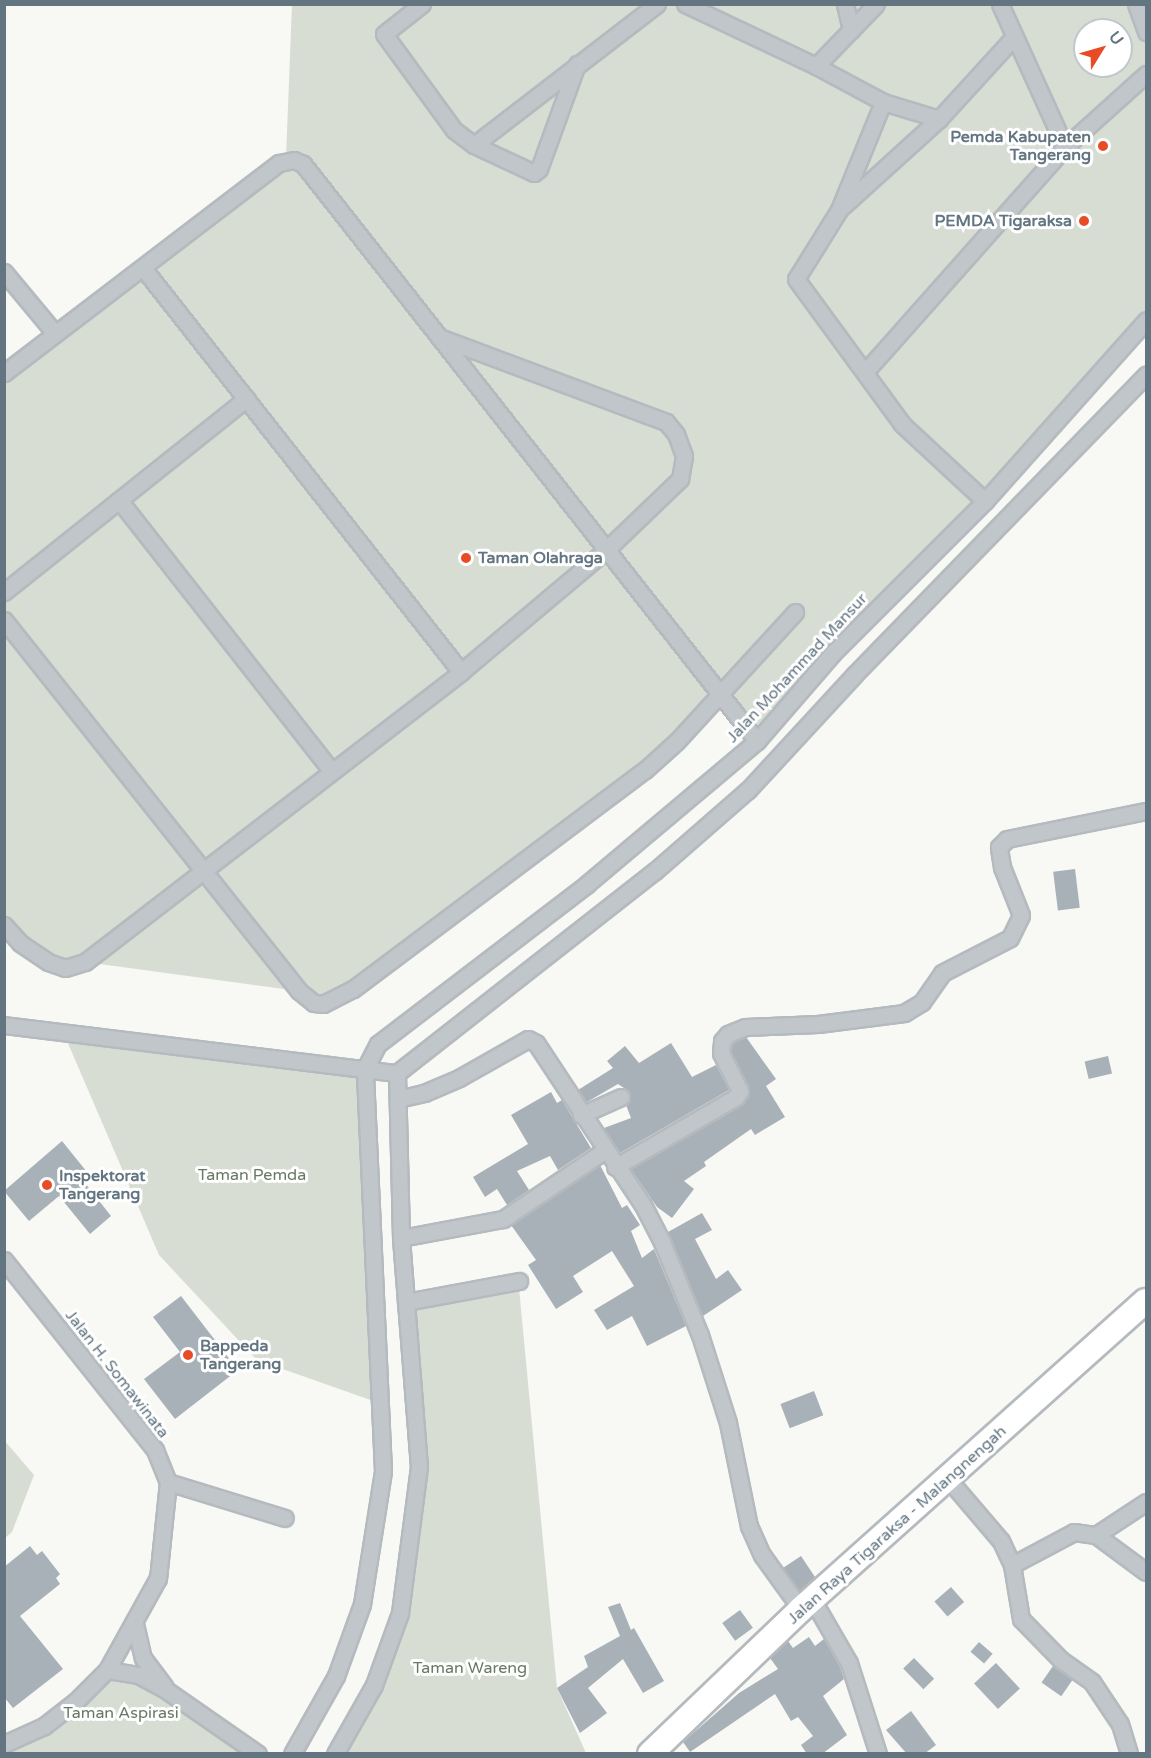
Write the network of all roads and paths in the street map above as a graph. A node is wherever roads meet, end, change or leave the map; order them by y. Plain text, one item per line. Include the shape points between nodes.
1 (422, 4) edge
2 (657, 4) edge
3 (685, 4) edge
4 (845, 4) edge
5 (876, 4) edge
6 (1000, 4) edge
7 (1136, 4) edge
8 (851, 30) junction
9 (1146, 32) edge
10 (1013, 38) junction
11 (577, 64) junction
12 (816, 66) junction
13 (1146, 74) edge
14 (883, 102) junction
15 (939, 119) junction
16 (474, 145) junction
17 (1065, 147) junction
18 (839, 210) junction
19 (143, 268) junction
20 (4, 272) edge
21 (1146, 320) edge
22 (54, 332) junction
23 (439, 337) junction
24 (865, 372) junction
25 (4, 373) edge
26 (1146, 375) edge
27 (246, 399) junction
28 (119, 500) junction
29 (985, 501) junction
30 (606, 550) junction
31 (4, 592) edge
32 (795, 612) dead end
33 (4, 620) edge
34 (461, 672) junction
35 (721, 694) junction
36 (757, 741) junction
37 (332, 772) junction
38 (1146, 811) edge
39 (204, 872) junction
40 (4, 925) edge
41 (4, 1025) edge
42 (365, 1069) junction
43 (397, 1073) junction
44 (621, 1097) dead end
45 (398, 1099) junction
46 (581, 1115) junction
47 (604, 1151) junction
48 (615, 1167) junction
49 (401, 1238) junction
50 (4, 1260) edge
51 (519, 1281) dead end
52 (1146, 1301) edge
53 (406, 1302) junction
54 (949, 1480) junction
55 (168, 1482) junction
56 (1146, 1502) edge
57 (285, 1518) dead end
58 (1096, 1535) junction
59 (1012, 1565) junction
60 (1146, 1572) edge
61 (806, 1604) junction
62 (135, 1624) junction
63 (107, 1670) junction
64 (166, 1690) junction
65 (8, 1746) edge
66 (258, 1754) edge
67 (292, 1754) edge
68 (335, 1754) edge
69 (650, 1754) edge
70 (878, 1754) edge
71 (1129, 1754) edge

1 - 16 street via 384,34 454,130
2 - 11 street
3 - 12 street
4 - 8 street
5 - 8 street
6 - 10 street
7 - 9 street
8 - 12 street
10 - 15 street
10 - 17 street
11 - 16 street
11 - 16 street via 537,172
12 - 14 street
13 - 17 street
14 - 15 street
14 - 18 street
15 - 18 street
17 - 24 street
18 - 24 street via 796,279
19 - 22 street
19 - 23 street via 279,163 294,160 303,164
19 - 27 street
20 - 22 street
21 - 29 street, Jalan Mohammad Mansur
22 - 25 street
23 - 30 street
23 - 30 street via 666,422 676,434 684,456 680,478
24 - 29 street via 921,446
26 - 43 street via 854,675 748,790 655,871
27 - 28 street
27 - 34 street
28 - 31 street
28 - 37 street
29 - 36 street, Jalan Mohammad Mansur via 832,654
30 - 34 street
30 - 35 street
32 - 35 street
33 - 39 street
34 - 37 street
35 - 36 street
35 - 39 street via 664,753 602,804 353,989 324,1004 314,1003 299,991
36 - 42 street, Jalan Mohammad Mansur via 561,904 378,1044
37 - 39 street
38 - 48 street via 1007,839 999,847 1002,867 1014,889 1021,915 1010,938 942,973 922,1002 903,1013 745,1028 728,1034 722,1041 721,1053 740,1091 736,1096
39 - 40 street via 85,962 65,968 20,944
41 - 42 street
42 - 43 street
42 - 67 street via 383,1471 362,1604 336,1676
43 - 45 street
44 - 46 street
45 - 46 street via 451,1082 531,1040
45 - 49 street
46 - 47 street
47 - 48 street
47 - 49 street via 503,1219
48 - 61 street via 650,1217 700,1335 728,1423 741,1497 753,1535 781,1584
49 - 53 street
50 - 55 street, Jalan H. Somawinata via 154,1450
51 - 53 street
52 - 54 main road, Jalan Raya Tigaraksa - Malangnengah
53 - 68 street via 419,1467 400,1613 374,1685
54 - 59 street via 1001,1541
54 - 61 main road, Jalan Raya Tigaraksa - Malangnengah
55 - 57 street
55 - 62 street, Jalan H. Somawinata via 158,1578
56 - 58 street
58 - 59 street via 1074,1532
58 - 60 street
59 - 71 street via 1021,1619 1061,1660 1092,1682 1114,1714
61 - 69 main road, Jalan Raya Tigaraksa - Malangnengah
61 - 70 street via 849,1664
62 - 63 street, Jalan H. Somawinata
62 - 64 street via 143,1658
63 - 64 street via 138,1675
63 - 65 street, Jalan H. Somawinata via 44,1726
64 - 66 street

